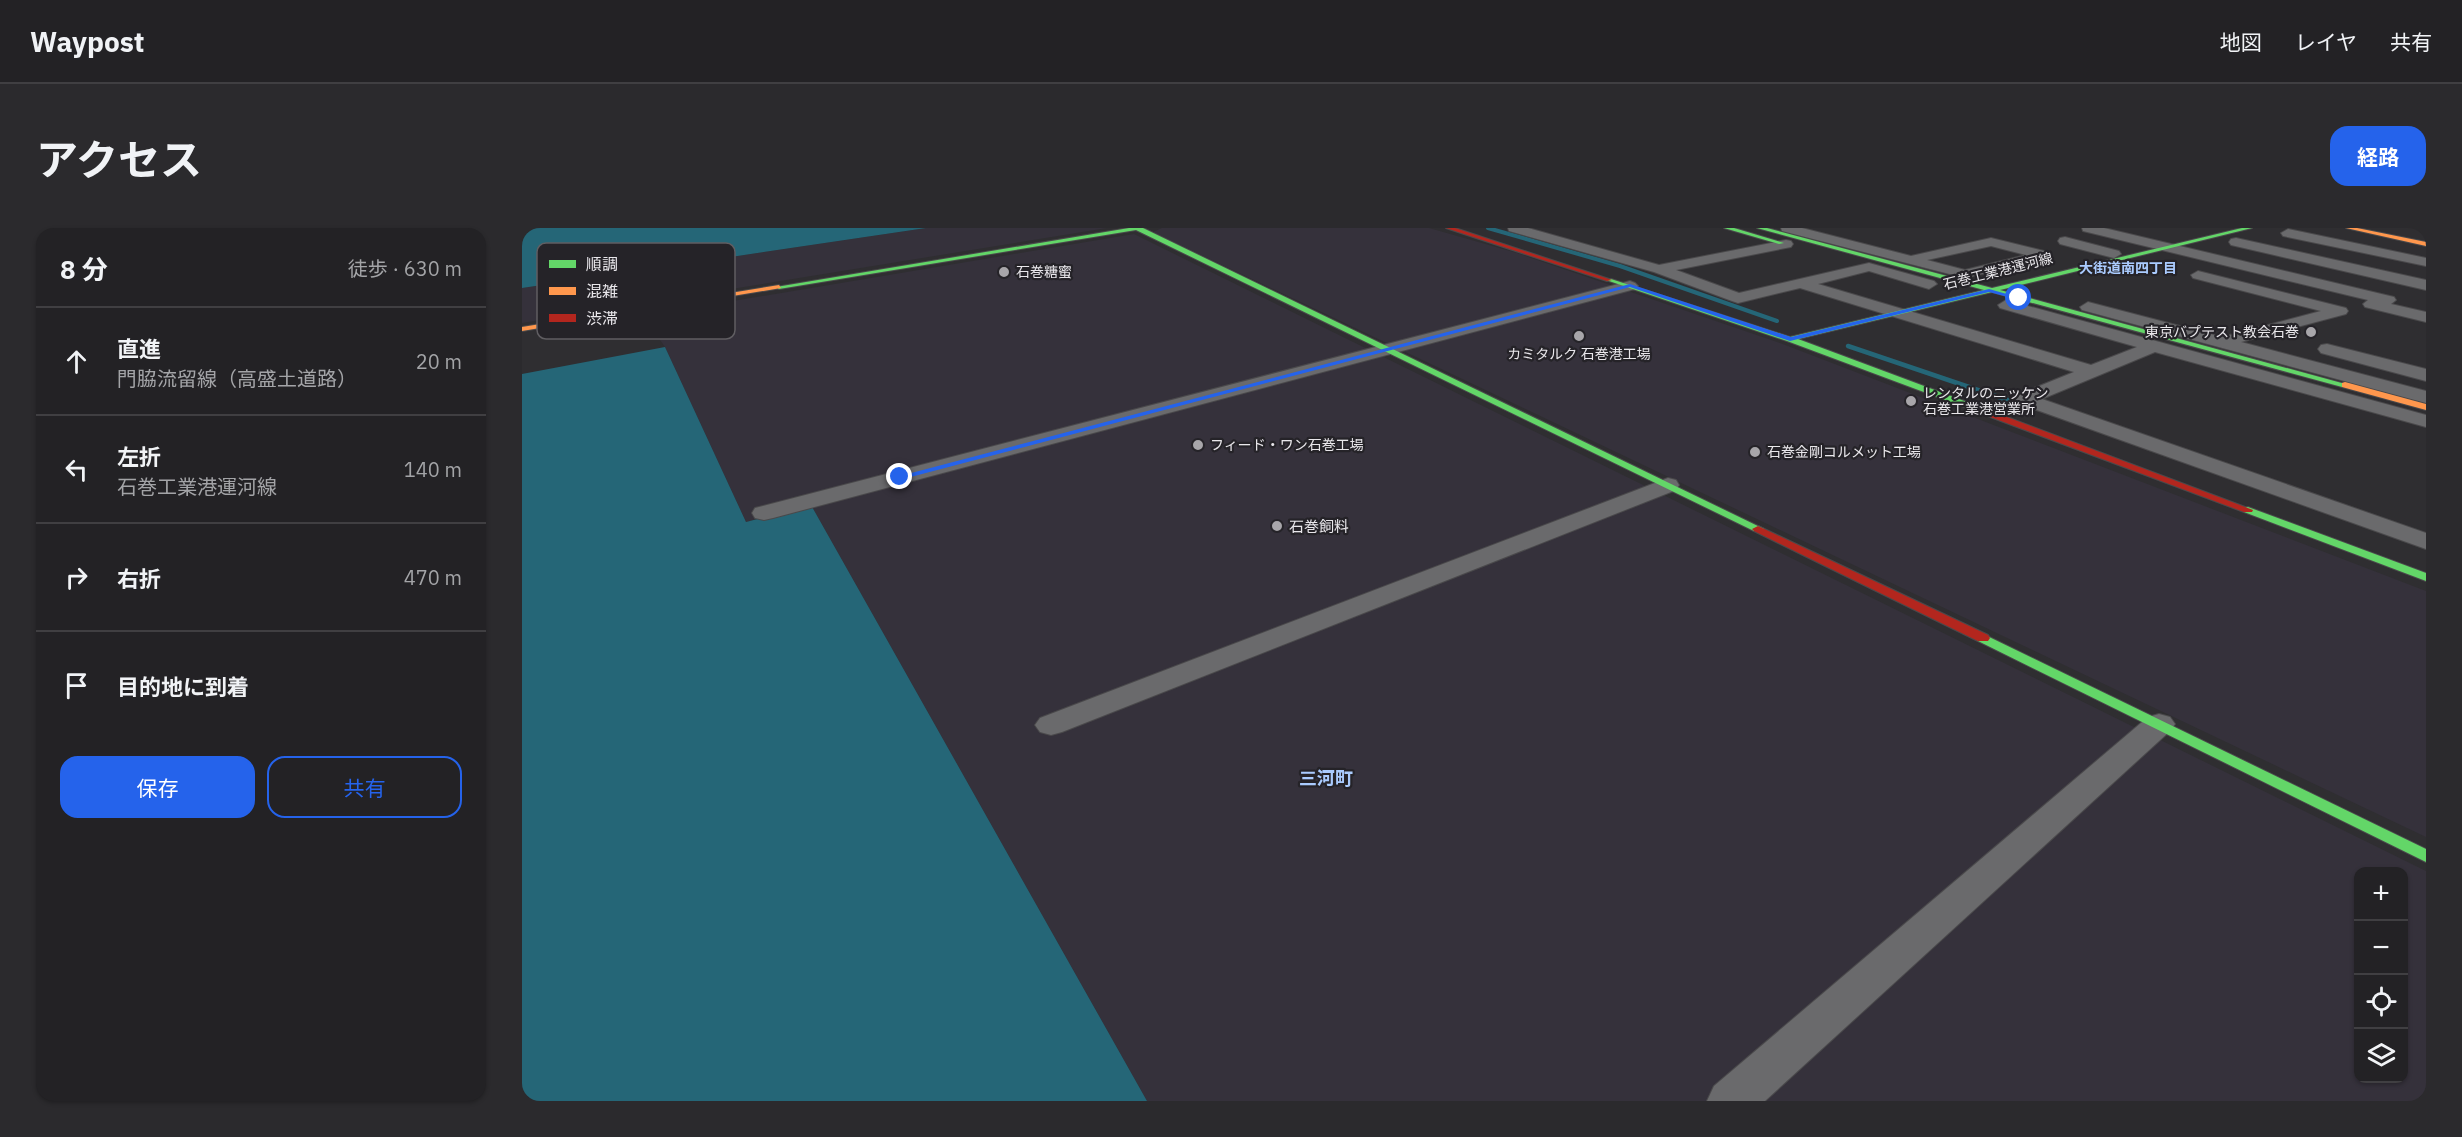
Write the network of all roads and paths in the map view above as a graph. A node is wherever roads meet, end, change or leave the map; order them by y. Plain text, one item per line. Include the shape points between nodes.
1 (1137, 228) edge
2 (1449, 228) edge
3 (1515, 228) edge
4 (1727, 228) edge
5 (1760, 228) edge
6 (1787, 228) edge
7 (2088, 228) edge
8 (2249, 228) edge
9 (2349, 228) edge
10 (2269, 229) edge
11 (1858, 230) dead end
12 (2182, 230) dead end
13 (2105, 232) junction
14 (1822, 237) junction
15 (2211, 237) junction
16 (2065, 241) junction
17 (1786, 244) junction
18 (2426, 244) edge
19 (2168, 247) junction
20 (2024, 250) junction
21 (2127, 257) junction
22 (1910, 259) junction
23 (2426, 262) edge
24 (2159, 266) dead end
25 (1869, 267) junction
26 (1659, 268) junction
27 (2182, 271) dead end
28 (1800, 284) junction
29 (1929, 284) dead end
30 (2426, 285) edge
31 (1630, 286) junction
32 (1989, 290) junction
33 (2426, 290) edge
34 (735, 294) edge
35 (2047, 296) dead end
36 (2388, 300) junction
37 (2371, 304) junction
38 (2006, 305) dead end
39 (2340, 311) junction
40 (1898, 313) junction
41 (2426, 317) edge
42 (2298, 321) junction
43 (2220, 324) dead end
44 (537, 327) edge
45 (522, 329) edge
46 (2333, 330) dead end
47 (2255, 332) junction
48 (1790, 339) junction
49 (2292, 340) dead end
50 (2222, 343) junction
51 (2154, 346) junction
52 (2314, 346) dead end
53 (1387, 349) junction
54 (2090, 371) junction
55 (2426, 375) edge
56 (2426, 397) edge
57 (2426, 407) edge
58 (2426, 421) edge
59 (1668, 485) junction
60 (764, 513) dead end
61 (2426, 541) edge
62 (2426, 577) edge
63 (2159, 724) junction
64 (1051, 725) dead end
65 (2426, 856) edge
66 (1731, 1101) edge

1 - 34 street
1 - 53 street
2 - 31 street
3 - 26 street
4 - 17 street
5 - 32 street
6 - 14 street
7 - 13 street
8 - 15 street, 石巻工業港運河線
9 - 18 street
10 - 23 street
11 - 14 street
12 - 15 street
13 - 16 street
13 - 19 street
14 - 22 street
15 - 19 street, 石巻工業港運河線
15 - 30 street
16 - 20 street
16 - 21 street
17 - 25 street
17 - 26 street
19 - 21 street, 石巻工業港運河線
19 - 36 street
20 - 22 street via 1990,242
20 - 22 street via 2058,259 1965,274
21 - 24 street
21 - 32 street, 石巻工業港運河線
25 - 28 street
25 - 29 street
26 - 28 street via 1738,298
27 - 39 street
28 - 40 street
31 - 48 street
31 - 53 street
32 - 40 street, 石巻工業港運河線
32 - 57 street
33 - 36 street
35 - 50 street
36 - 37 street
37 - 39 street
37 - 41 street
38 - 51 street
39 - 42 street
40 - 48 street, 石巻工業港運河線
40 - 54 street
42 - 46 street
42 - 47 street
43 - 47 street
44 - 45 street
47 - 49 street
47 - 50 street
48 - 62 street
50 - 56 street
51 - 54 street
51 - 58 street
52 - 55 street
53 - 59 street
53 - 60 street
54 - 61 street via 2024,399
59 - 63 street
59 - 64 street
63 - 65 street
63 - 66 street

